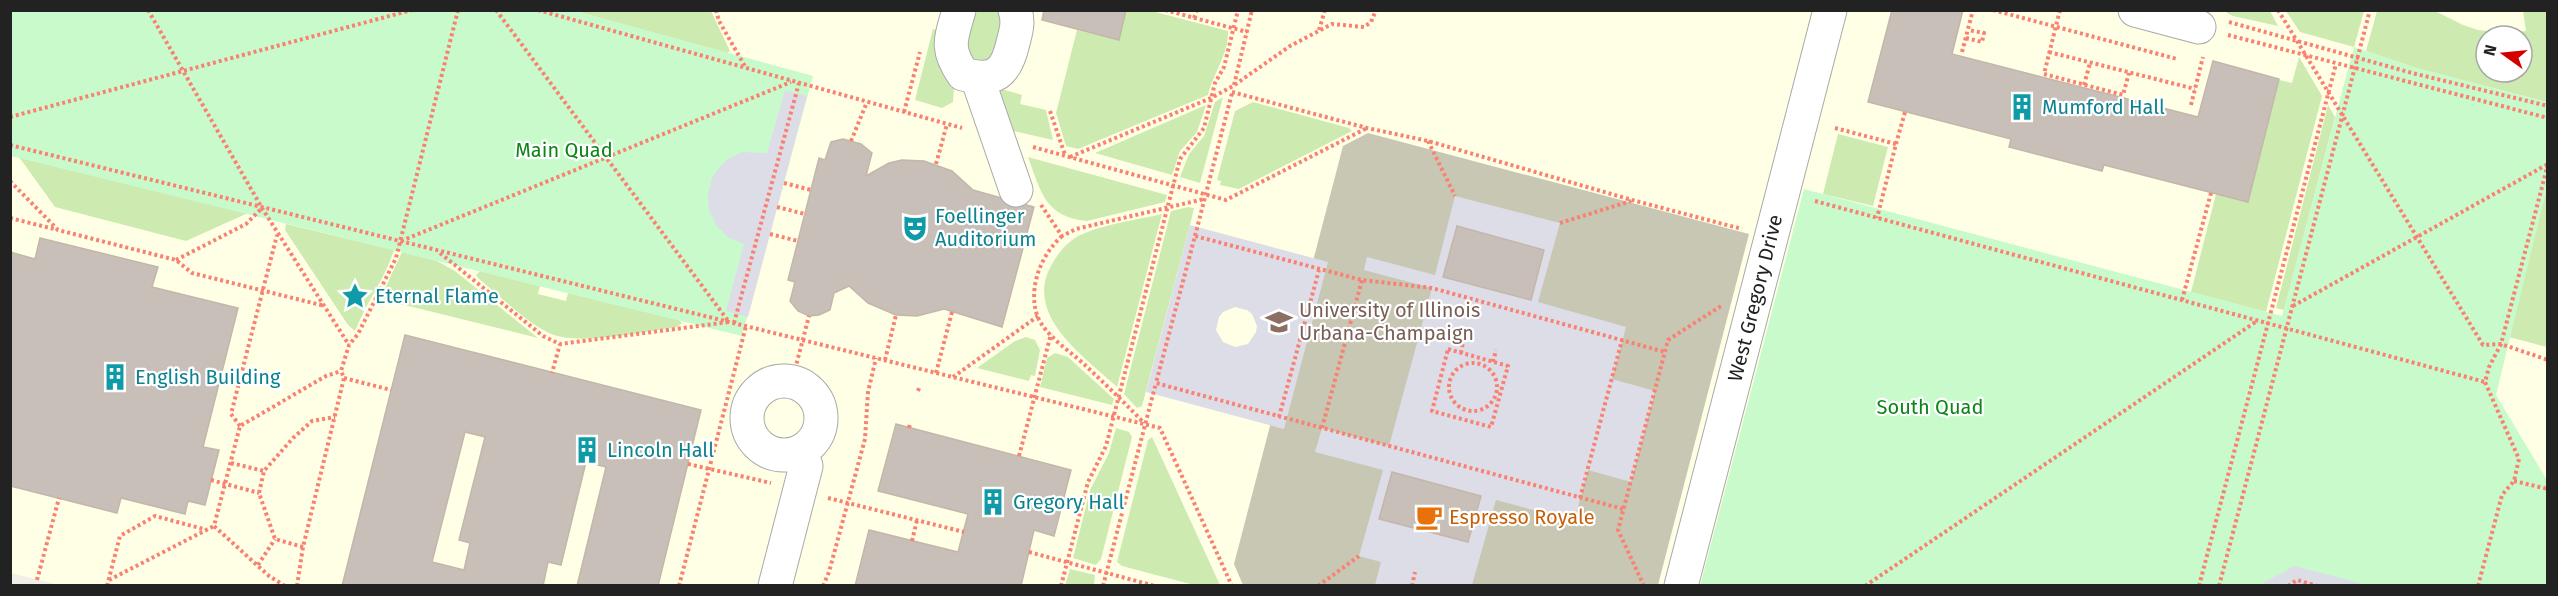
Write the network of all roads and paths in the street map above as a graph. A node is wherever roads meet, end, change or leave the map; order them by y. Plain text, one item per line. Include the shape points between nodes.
1 (148, 10) edge
2 (412, 10) edge
3 (458, 10) edge
4 (496, 10) edge
5 (538, 10) edge
6 (716, 10) edge
7 (959, 10) edge
8 (1015, 10) edge
9 (1165, 10) edge
10 (1197, 10) edge
11 (1238, 10) edge
12 (1252, 10) edge
13 (1325, 10) edge
14 (1376, 10) edge
15 (1830, 10) edge
16 (1973, 10) edge
17 (1993, 10) edge
18 (2060, 10) edge
19 (2135, 10) edge
20 (2278, 10) edge
21 (2370, 10) edge
22 (1194, 18) junction
23 (2056, 28) junction
24 (1234, 29) junction
25 (2204, 29) junction
26 (1968, 30) junction
27 (1319, 31) junction
28 (1247, 32) junction
29 (1966, 38) junction
30 (2297, 41) junction
31 (1962, 52) dead end
32 (2049, 52) junction
33 (2307, 56) junction
34 (2358, 58) junction
35 (2177, 60) dead end
36 (2090, 63) junction
37 (2336, 64) junction
38 (746, 69) junction
39 (2355, 69) junction
40 (183, 71) junction
41 (2129, 73) junction
42 (977, 77) junction
43 (792, 81) junction
44 (799, 83) junction
45 (2084, 85) junction
46 (1233, 86) junction
47 (2195, 89) junction
48 (1232, 92) junction
49 (2328, 93) junction
50 (1211, 98) junction
51 (867, 102) junction
52 (2191, 105) dead end
53 (2547, 106) edge
54 (1050, 111) dead end
55 (1905, 112) dead end
56 (10, 117) edge
57 (2343, 117) junction
58 (2547, 118) edge
59 (1366, 128) junction
60 (1834, 128) dead end
61 (851, 141) dead end
62 (1428, 141) junction
63 (1896, 144) junction
64 (10, 145) edge
65 (1027, 146) dead end
66 (1067, 157) junction
67 (606, 159) junction
68 (936, 164) dead end
69 (10, 181) edge
70 (784, 183) dead end
71 (1173, 186) junction
72 (811, 190) dead end
73 (2211, 193) dead end
74 (1455, 196) dead end
75 (1028, 197) joint
76 (1205, 197) junction
77 (1632, 200) junction
78 (1815, 201) dead end
79 (777, 207) dead end
80 (1168, 207) junction
81 (262, 208) junction
82 (805, 214) dead end
83 (10, 218) edge
84 (1877, 218) junction
85 (1560, 223) dead end
86 (1742, 229) dead end
87 (58, 230) junction
88 (770, 234) dead end
89 (278, 235) junction
90 (1062, 236) junction
91 (1194, 236) junction
92 (2417, 238) junction
93 (798, 241) dead end
94 (400, 242) junction
95 (437, 251) junction
96 (177, 260) junction
97 (1318, 270) junction
98 (1362, 280) junction
99 (262, 291) junction
100 (2182, 300) junction
101 (326, 306) junction
102 (1721, 306) dead end
103 (2292, 306) junction
104 (952, 312) dead end
105 (896, 315) dead end
106 (809, 316) dead end
107 (1038, 316) junction
108 (2258, 321) junction
109 (729, 322) junction
110 (734, 323) junction
111 (2268, 323) junction
112 (746, 326) junction
113 (2287, 328) junction
114 (1051, 334) junction
115 (803, 340) junction
116 (1623, 340) junction
117 (1463, 342) dead end
118 (560, 344) junction
119 (2501, 344) junction
120 (349, 345) junction
121 (1496, 350) dead end
122 (1665, 352) junction
123 (1461, 353) junction
124 (876, 358) junction
125 (885, 360) junction
126 (2547, 360) edge
127 (1493, 362) junction
128 (1467, 364) joint
129 (341, 371) junction
130 (552, 373) dead end
131 (936, 373) junction
132 (953, 377) junction
133 (344, 378) junction
134 (792, 381) junction
135 (2485, 382) junction
136 (1156, 383) junction
137 (392, 390) dead end
138 (1034, 397) junction
139 (1119, 397) junction
140 (1114, 416) junction
141 (335, 417) junction
142 (1279, 417) junction
143 (1145, 424) junction
144 (240, 426) junction
145 (1322, 428) junction
146 (801, 451) junction
147 (1019, 456) dead end
148 (231, 463) junction
149 (688, 464) dead end
150 (708, 469) junction
151 (264, 471) junction
152 (211, 480) dead end
153 (2514, 481) junction
154 (225, 483) junction
155 (2547, 489) edge
156 (800, 490) junction
157 (259, 493) junction
158 (58, 498) dead end
159 (1580, 498) junction
160 (847, 503) junction
161 (1623, 509) junction
162 (917, 520) junction
163 (214, 526) junction
164 (207, 530) junction
165 (964, 532) dead end
166 (275, 539) junction
167 (912, 541) dead end
168 (303, 547) junction
169 (1029, 552) dead end
170 (1359, 556) dead end
171 (1067, 562) junction
172 (258, 565) junction
173 (1106, 572) junction
174 (1415, 572) dead end
175 (37, 580) dead end
176 (2297, 580) junction
177 (108, 583) edge
178 (285, 585) edge
179 (297, 585) edge
180 (679, 585) edge
181 (776, 585) edge
182 (823, 585) edge
183 (1061, 585) edge
184 (1103, 585) edge
185 (1155, 585) edge
186 (1232, 585) edge
187 (1318, 585) edge
188 (1412, 585) edge
189 (1644, 585) edge
190 (1681, 585) edge
191 (1864, 585) edge
192 (2199, 585) edge
193 (2220, 585) edge
194 (2288, 585) edge
195 (2300, 585) edge
196 (2317, 585) edge
197 (2478, 585) edge

1 - 40 path
2 - 40 path
3 - 94 path
4 - 67 path
5 - 38 path
6 - 38 path
7 - 42 street via 950,43 951,55 963,74
8 - 42 street via 1018,22 1008,63 990,76
9 - 22 path
10 - 22 path
11 - 24 path
12 - 28 path
13 - 27 path
14 - 27 path via 1364,27 1332,24
15 - 190 street, West Gregory Drive
16 - 26 path
17 - 23 path
18 - 23 path
19 - 25 street
20 - 30 path
21 - 34 path
22 - 24 path
23 - 32 path
23 - 35 path
24 - 28 path
24 - 50 path
25 - 30 path via 2214,18
25 - 33 path
25 - 47 path
26 - 29 path
26 - 29 path via 1984,33 1982,42
27 - 46 path
28 - 46 path
29 - 31 path
30 - 33 path
30 - 34 path
32 - 36 path
32 - 45 path via 2044,74
33 - 37 path
33 - 49 path
34 - 39 path
34 - 53 path
36 - 41 path
36 - 45 path
37 - 39 path
37 - 49 path
38 - 43 path
39 - 57 path
39 - 58 path
40 - 56 path
40 - 81 path
41 - 45 path via 2123,95
41 - 47 path
42 - 75 street
43 - 44 path
43 - 67 path
44 - 51 path
44 - 110 path
46 - 48 path
46 - 50 path
47 - 52 path
48 - 59 path
48 - 76 path
49 - 57 path
49 - 111 path
50 - 66 path
50 - 71 path via 1204,128 1183,153
51 - 61 path
51 - 68 path via 947,124
54 - 66 path
55 - 63 path
57 - 92 path
57 - 103 path
59 - 62 path
59 - 76 path via 1226,200
60 - 63 path
62 - 74 path
62 - 77 path
63 - 84 path
64 - 81 path
65 - 66 path
66 - 71 path
67 - 94 path
67 - 109 path
69 - 87 path
70 - 72 path
71 - 76 path
71 - 80 path
73 - 100 path
75 - 90 path
76 - 80 path
76 - 91 path
77 - 85 path
77 - 86 path
78 - 84 path
79 - 82 path
80 - 90 path
80 - 139 path
81 - 89 path
81 - 94 path
81 - 96 path via 246,224
83 - 87 path
84 - 100 path
87 - 96 path
88 - 93 path
89 - 99 path
89 - 101 path
90 - 107 path via 1051,246 1036,280 1034,299
91 - 97 path
91 - 136 path
92 - 103 path
92 - 119 path via 2483,345
92 - 119 path via 2547,164
94 - 95 path
94 - 120 path via 390,272
95 - 109 path
95 - 118 path via 543,336
96 - 99 path via 192,273
97 - 98 path
97 - 142 path
98 - 116 path via 1432,288
98 - 145 path
99 - 101 path
99 - 144 path via 231,414
100 - 108 path
101 - 120 path
102 - 122 path via 1668,340
103 - 113 path
104 - 131 path
105 - 125 path
106 - 115 path
107 - 114 path
107 - 132 path
108 - 111 path
108 - 191 path
109 - 110 path
109 - 118 path
110 - 112 path
111 - 113 path
111 - 192 path
112 - 115 path
112 - 150 path
113 - 135 path
113 - 193 path
114 - 138 path
114 - 139 path
115 - 124 path
115 - 134 path
116 - 122 path
116 - 159 path
117 - 123 path
118 - 130 path
119 - 126 path
119 - 135 path
120 - 129 path
121 - 127 path
122 - 161 path
123 - 127 path
123 - 127 path via 1448,349 1432,411 1491,427 1508,366
124 - 125 path
124 - 160 path via 868,392 865,439
125 - 131 path
128 - 128 path via 1454,372 1451,395 1461,407 1476,411 1494,398 1497,383 1489,369
129 - 133 path
129 - 144 path
131 - 132 path
132 - 138 path
133 - 137 path
133 - 141 path
134 - 146 street via 812,393 821,414 817,436
134 - 146 street via 781,380 760,389 752,398 746,421 749,432 764,450 786,456
135 - 153 path via 2519,459
136 - 142 path
136 - 143 path
138 - 140 path
138 - 147 path
139 - 140 path
139 - 143 path
140 - 143 path
140 - 171 path via 1103,455 1089,482
141 - 151 path via 312,421
141 - 168 path
142 - 145 path
143 - 173 path
143 - 186 path via 1160,428
144 - 148 path
145 - 159 path
146 - 156 street via 806,466
148 - 151 path
148 - 154 path
149 - 150 path
150 - 156 path
150 - 180 path
151 - 157 path
152 - 154 path
153 - 155 path
153 - 197 path via 2502,495
154 - 157 path
154 - 163 path
156 - 160 path
156 - 181 street
157 - 166 path
158 - 175 path
159 - 161 path
160 - 162 path
160 - 182 path via 830,572
161 - 189 path via 1618,530
162 - 165 path
162 - 167 path
163 - 164 path
163 - 172 path
164 - 177 path
164 - 177 path via 155,516 120,536
166 - 168 path
166 - 172 path
168 - 179 path
169 - 171 path
170 - 187 path
171 - 173 path
171 - 183 path
172 - 178 path
173 - 184 path
173 - 185 path
174 - 188 path
176 - 194 path
176 - 195 path
176 - 196 path

